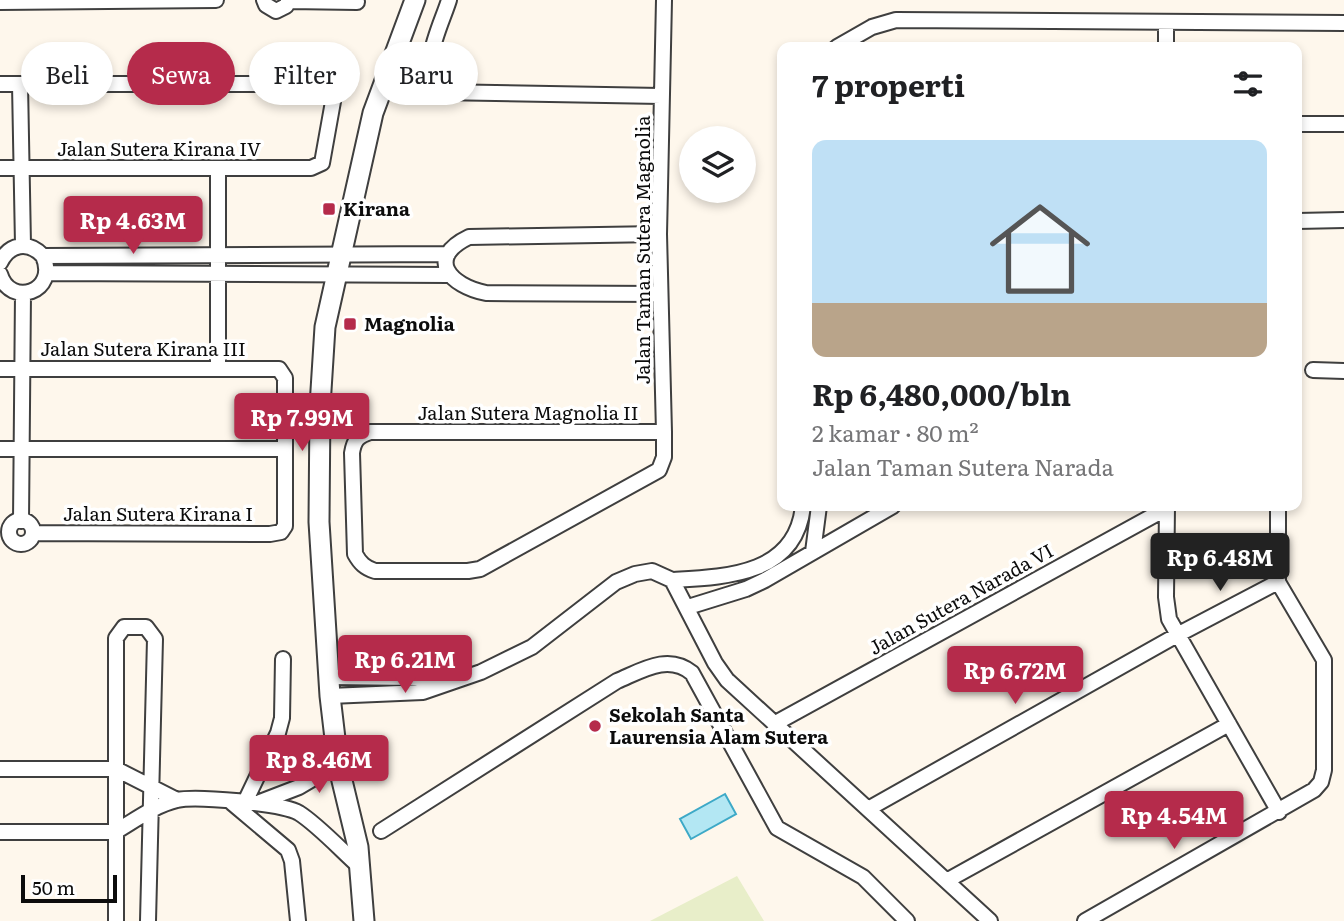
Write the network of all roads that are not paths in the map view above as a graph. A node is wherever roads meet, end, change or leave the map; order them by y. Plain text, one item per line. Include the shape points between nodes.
1 (216, 0) edge
2 (264, 0) edge
3 (415, 0) edge
4 (449, 0) edge
5 (664, 0) edge
6 (28, 1) edge
7 (289, 1) edge
8 (0, 2) edge
9 (357, 2) dead end
10 (1166, 23) junction
11 (1344, 23) edge
12 (845, 42) edge
13 (1166, 42) edge
14 (0, 84) edge
15 (20, 84) junction
16 (661, 96) junction
17 (1302, 124) edge
18 (1344, 124) edge
19 (0, 168) edge
20 (22, 168) junction
21 (219, 169) junction
22 (1344, 220) edge
23 (1302, 221) edge
24 (659, 234) junction
25 (23, 245) junction
26 (448, 254) junction
27 (218, 255) junction
28 (43, 256) junction
29 (1, 258) edge
30 (338, 265) junction
31 (47, 273) junction
32 (0, 274) edge
33 (218, 274) junction
34 (449, 275) junction
35 (23, 293) junction
36 (660, 295) junction
37 (218, 368) junction
38 (0, 369) edge
39 (22, 369) junction
40 (1313, 370) dead end
41 (1344, 371) edge
42 (664, 432) junction
43 (0, 449) edge
44 (22, 449) junction
45 (284, 450) junction
46 (803, 511) edge
47 (818, 511) edge
48 (884, 511) edge
49 (1160, 511) edge
50 (1167, 511) edge
51 (1278, 511) edge
52 (22, 521) junction
53 (5, 532) edge
54 (33, 533) junction
55 (813, 552) junction
56 (375, 570) joint
57 (672, 580) junction
58 (1278, 582) junction
59 (688, 607) junction
60 (1178, 634) junction
61 (283, 659) dead end
62 (330, 686) junction
63 (774, 724) junction
64 (1228, 724) junction
65 (338, 764) junction
66 (116, 768) junction
67 (0, 769) edge
68 (152, 785) junction
69 (177, 800) junction
70 (245, 802) junction
71 (868, 809) junction
72 (151, 810) junction
73 (1279, 812) junction
74 (381, 831) dead end
75 (0, 832) edge
76 (115, 832) junction
77 (360, 867) junction
78 (948, 880) junction
79 (116, 921) edge
80 (148, 921) edge
81 (298, 921) edge
82 (364, 921) edge
83 (907, 921) edge
84 (990, 921) edge
85 (1085, 921) edge

1 - 6 street
2 - 7 street via 276,11
3 - 30 street via 373,113
4 - 16 street via 430,65 438,92
5 - 16 street, Jalan Taman Sutera Magnolia
6 - 8 street
7 - 9 street
10 - 11 street
10 - 12 street via 896,20 872,26
10 - 13 street
14 - 15 street
15 - 20 street
15 - 21 street, Jalan Sutera Kirana IV via 322,84 331,90 334,96 322,163 311,168
16 - 24 street, Jalan Taman Sutera Magnolia
17 - 18 street
19 - 20 street, Jalan Sutera Kirana IV
20 - 21 street, Jalan Sutera Kirana IV
20 - 25 street
21 - 27 street
22 - 23 street
24 - 26 street via 469,237 457,242
24 - 36 street, Jalan Taman Sutera Magnolia
25 - 28 street
25 - 29 street
26 - 30 street
26 - 34 street
27 - 28 street
27 - 30 street
27 - 33 street
28 - 31 street
30 - 33 street
30 - 34 street
30 - 62 street via 325,327 318,468
31 - 33 street
31 - 35 street via 36,290
32 - 35 street via 6,287
33 - 37 street
34 - 36 street via 459,284 486,293
35 - 39 street
36 - 42 street, Jalan Taman Sutera Magnolia
37 - 39 street, Jalan Sutera Kirana III
37 - 45 street, Jalan Sutera Kirana III via 279,369 284,374
38 - 39 street, Jalan Sutera Kirana III
39 - 44 street
40 - 41 street
42 - 56 street, Jalan Taman Sutera Magnolia via 659,470 480,569
42 - 56 street, Jalan Sutera Magnolia II via 360,435 352,453 355,554 359,562
43 - 44 street
44 - 45 street
44 - 52 street
45 - 54 street, Jalan Sutera Kirana I via 283,530 270,534
46 - 57 street via 788,548 768,561 724,577
47 - 55 street
48 - 55 street
49 - 63 street, Jalan Sutera Narada VI
50 - 60 street via 1166,608
51 - 58 street
52 - 53 street
52 - 54 street via 30,524
53 - 54 street via 24,544
55 - 59 street via 746,589
57 - 59 street
57 - 62 street via 652,571 635,573 616,582 531,647 449,683 413,694
58 - 60 street
58 - 73 street via 1320,651 1325,674 1321,782
59 - 63 street via 727,680
60 - 64 street
60 - 71 street
61 - 70 street via 282,718
62 - 65 street
63 - 71 street
64 - 73 street
64 - 78 street
65 - 70 street via 299,787
65 - 77 street
66 - 67 street
66 - 68 street
66 - 68 street via 116,638 124,627 146,627 155,639
66 - 76 street
68 - 69 street
68 - 72 street
69 - 70 street
69 - 72 street
70 - 77 street via 299,814
70 - 81 street via 288,850
71 - 78 street
72 - 76 street
72 - 80 street
73 - 85 street
74 - 83 street via 617,681 659,663 678,664 692,673 777,828 863,877
75 - 76 street
76 - 79 street
77 - 82 street
78 - 84 street

